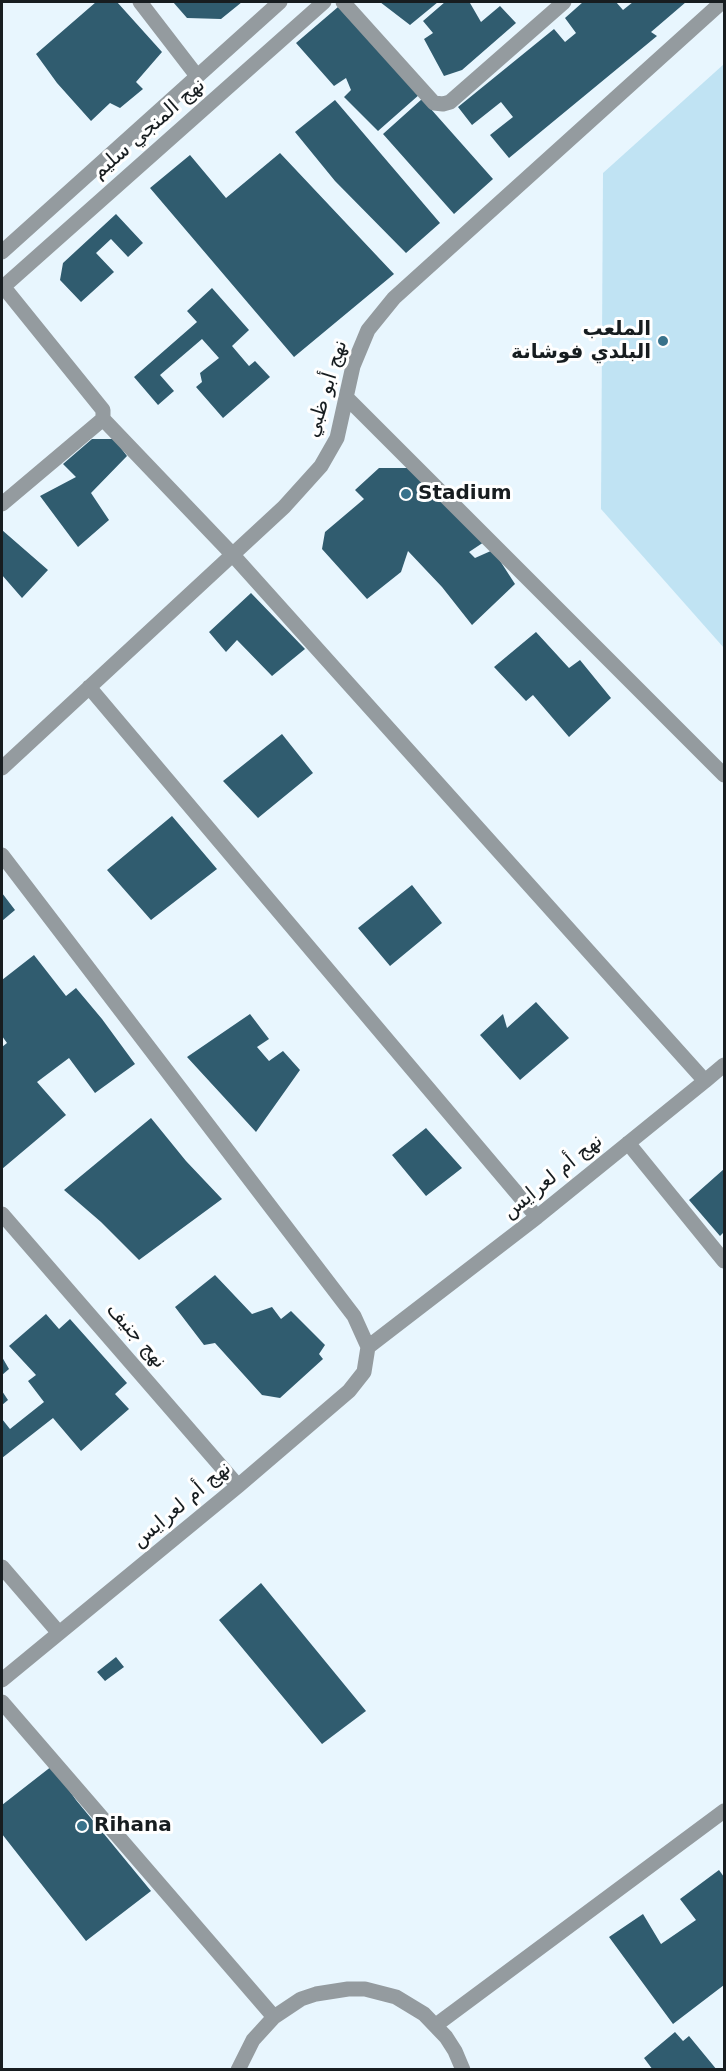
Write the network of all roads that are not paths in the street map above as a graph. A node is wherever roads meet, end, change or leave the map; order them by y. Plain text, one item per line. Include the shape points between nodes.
1 (140, 2) edge
2 (280, 2) edge
3 (324, 2) edge
4 (343, 2) edge
5 (564, 2) edge
6 (722, 2) edge
7 (197, 76) junction
8 (2, 252) edge
9 (2, 286) edge
10 (346, 397) junction
11 (103, 419) junction
12 (2, 504) edge
13 (232, 555) junction
14 (89, 687) junction
15 (2, 768) edge
16 (724, 775) edge
17 (2, 855) edge
18 (724, 1065) edge
19 (705, 1081) junction
20 (628, 1143) junction
21 (2, 1214) edge
22 (537, 1217) junction
23 (724, 1261) edge
24 (368, 1347) junction
25 (238, 1486) junction
26 (2, 1568) edge
27 (59, 1633) junction
28 (2, 1680) edge
29 (2, 1702) edge
30 (724, 1811) edge
31 (273, 2017) junction
32 (436, 2025) junction
33 (238, 2070) edge
34 (463, 2070) edge

1 - 7 street
2 - 7 street, نهج المنجي سليم
3 - 9 street, نهج المنجي سليم
4 - 5 street via 434,102 443,104
6 - 10 street, نهج أبو ظبي via 394,298 368,330 353,366
7 - 8 street, نهج المنجي سليم
9 - 11 street via 103,410
10 - 13 street, نهج أبو ظبي via 337,438 321,466
10 - 16 street
11 - 12 street
11 - 13 street
13 - 14 street, نهج أبو ظبي
13 - 19 street
14 - 15 street, نهج أبو ظبي
14 - 22 street
17 - 24 street via 354,1316
18 - 19 street, نهج أم لعرايس
19 - 20 street, نهج أم لعرايس
20 - 22 street, نهج أم لعرايس
20 - 23 street
21 - 25 street, نهج جنيف
22 - 24 street, نهج أم لعرايس
24 - 25 street, نهج أم لعرايس via 364,1372 349,1390
25 - 27 street, نهج أم لعرايس
26 - 27 street
27 - 28 street, نهج أم لعرايس
29 - 31 street
30 - 32 street
31 - 32 street via 316,1994 364,1989 396,1997
31 - 33 street via 253,2040
32 - 34 street

